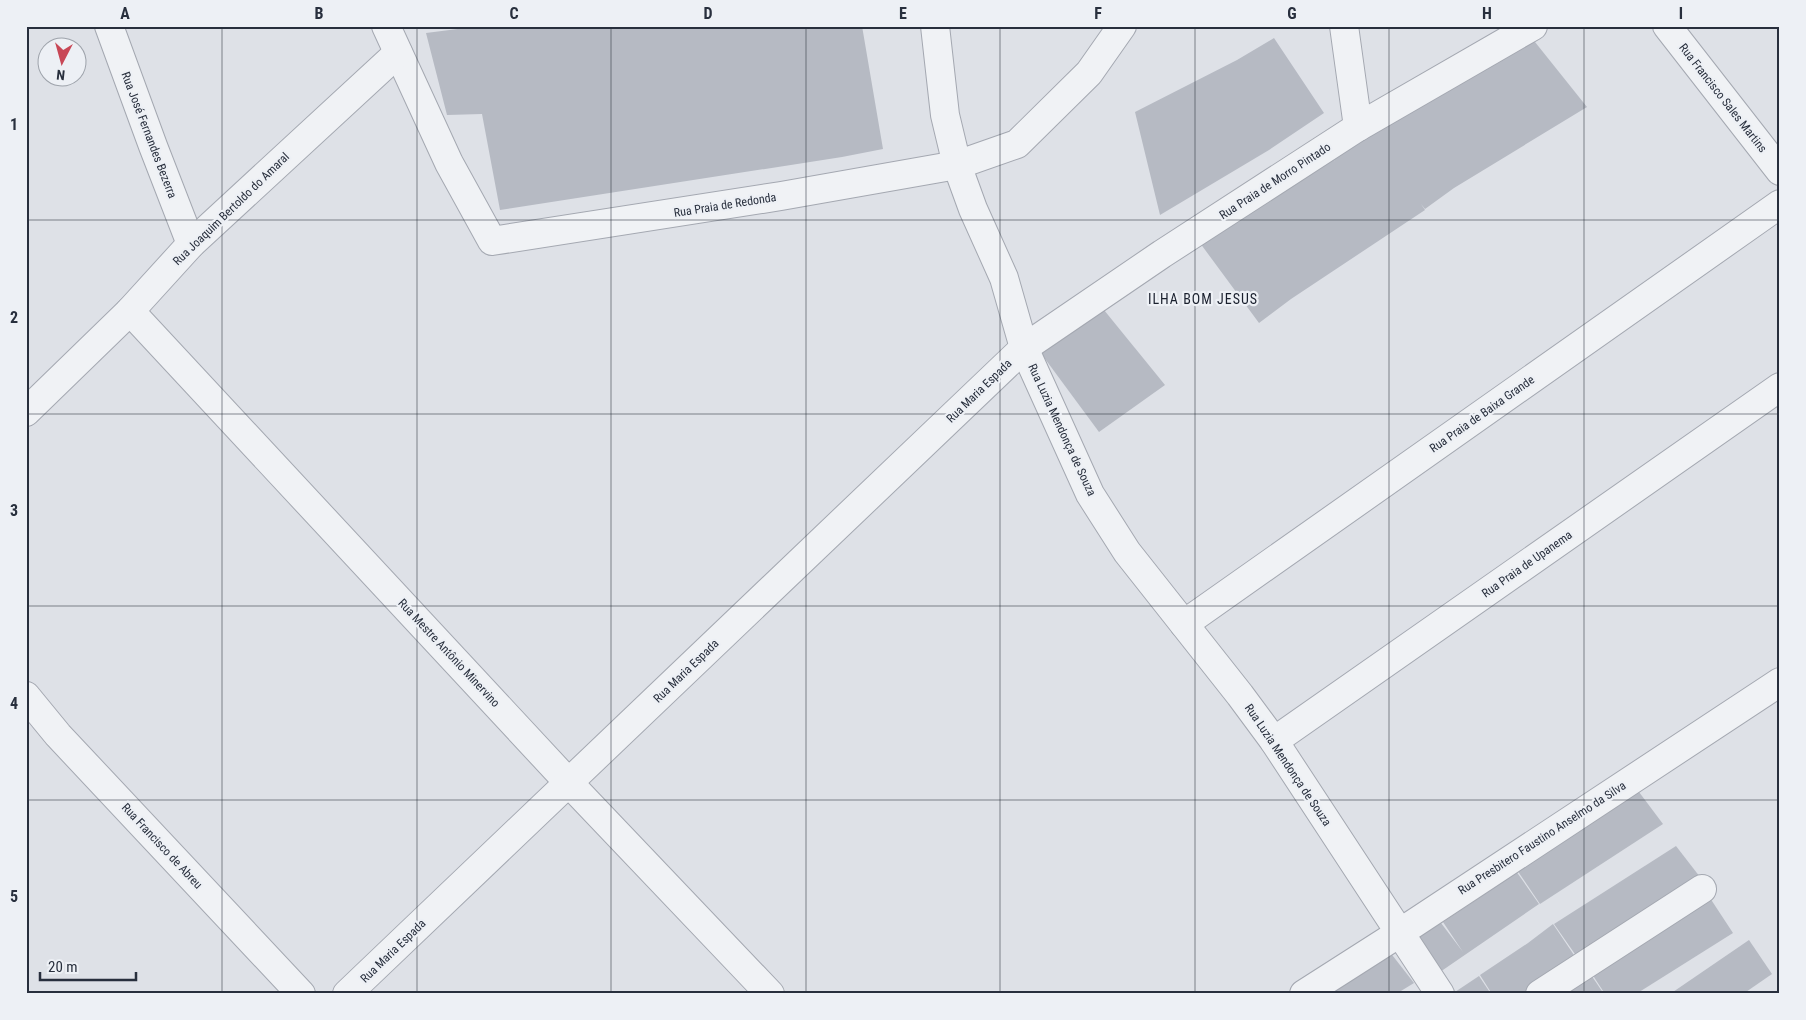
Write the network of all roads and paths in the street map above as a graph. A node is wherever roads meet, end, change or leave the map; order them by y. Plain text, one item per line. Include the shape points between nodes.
1 (108, 26) edge
2 (386, 26) edge
3 (935, 26) edge
4 (1122, 26) edge
5 (1344, 26) edge
6 (1533, 26) edge
7 (1667, 26) edge
8 (398, 53) junction
9 (1358, 127) junction
10 (957, 165) junction
11 (1780, 171) edge
12 (1780, 204) edge
13 (191, 244) junction
14 (130, 311) junction
15 (1024, 348) junction
16 (1780, 387) edge
17 (26, 412) edge
18 (1184, 624) junction
19 (1780, 682) edge
20 (26, 696) edge
21 (1274, 741) junction
22 (569, 783) junction
23 (1702, 889) dead end
24 (1400, 932) junction
25 (301, 994) edge
26 (347, 994) edge
27 (770, 994) edge
28 (1304, 994) edge
29 (1440, 994) edge
30 (1540, 994) edge

1 - 13 street, Rua José Fernandes Bezerra
2 - 8 street
3 - 10 street, Rua Luzia Mendonça de Souza via 945,114
4 - 10 street, Rua Praia de Redonda via 1089,73 1017,144
5 - 9 street
6 - 9 street, Rua Praia de Morro Pintado
7 - 11 street, Rua Francisco Sales Martins
8 - 10 street, Rua Praia de Redonda via 449,163 492,242
8 - 13 street, Rua Joaquim Bertoldo do Amaral
9 - 15 street, Rua Praia de Morro Pintado
10 - 15 street, Rua Luzia Mendonça de Souza via 1004,278
12 - 18 street, Rua Praia de Baixa Grande
13 - 14 street, Rua Joaquim Bertoldo do Amaral
14 - 17 street, Rua Joaquim Bertoldo do Amaral
14 - 22 street, Rua Mestre Antônio Minervino
15 - 18 street, Rua Luzia Mendonça de Souza via 1090,494 1127,552
15 - 22 street, Rua Maria Espada
16 - 21 street, Rua Praia de Upanema
18 - 21 street, Rua Luzia Mendonça de Souza
19 - 24 street, Rua Presbitero Faustino Anselmo da Silva
20 - 25 street, Rua Francisco de Abreu via 58,735
21 - 24 street, Rua Luzia Mendonça de Souza
22 - 26 street, Rua Maria Espada
22 - 27 street, Rua Mestre Antônio Minervino
23 - 30 street
24 - 28 street, Rua Presbitero Faustino Anselmo da Silva
24 - 29 street, Rua Luzia Mendonça de Souza

